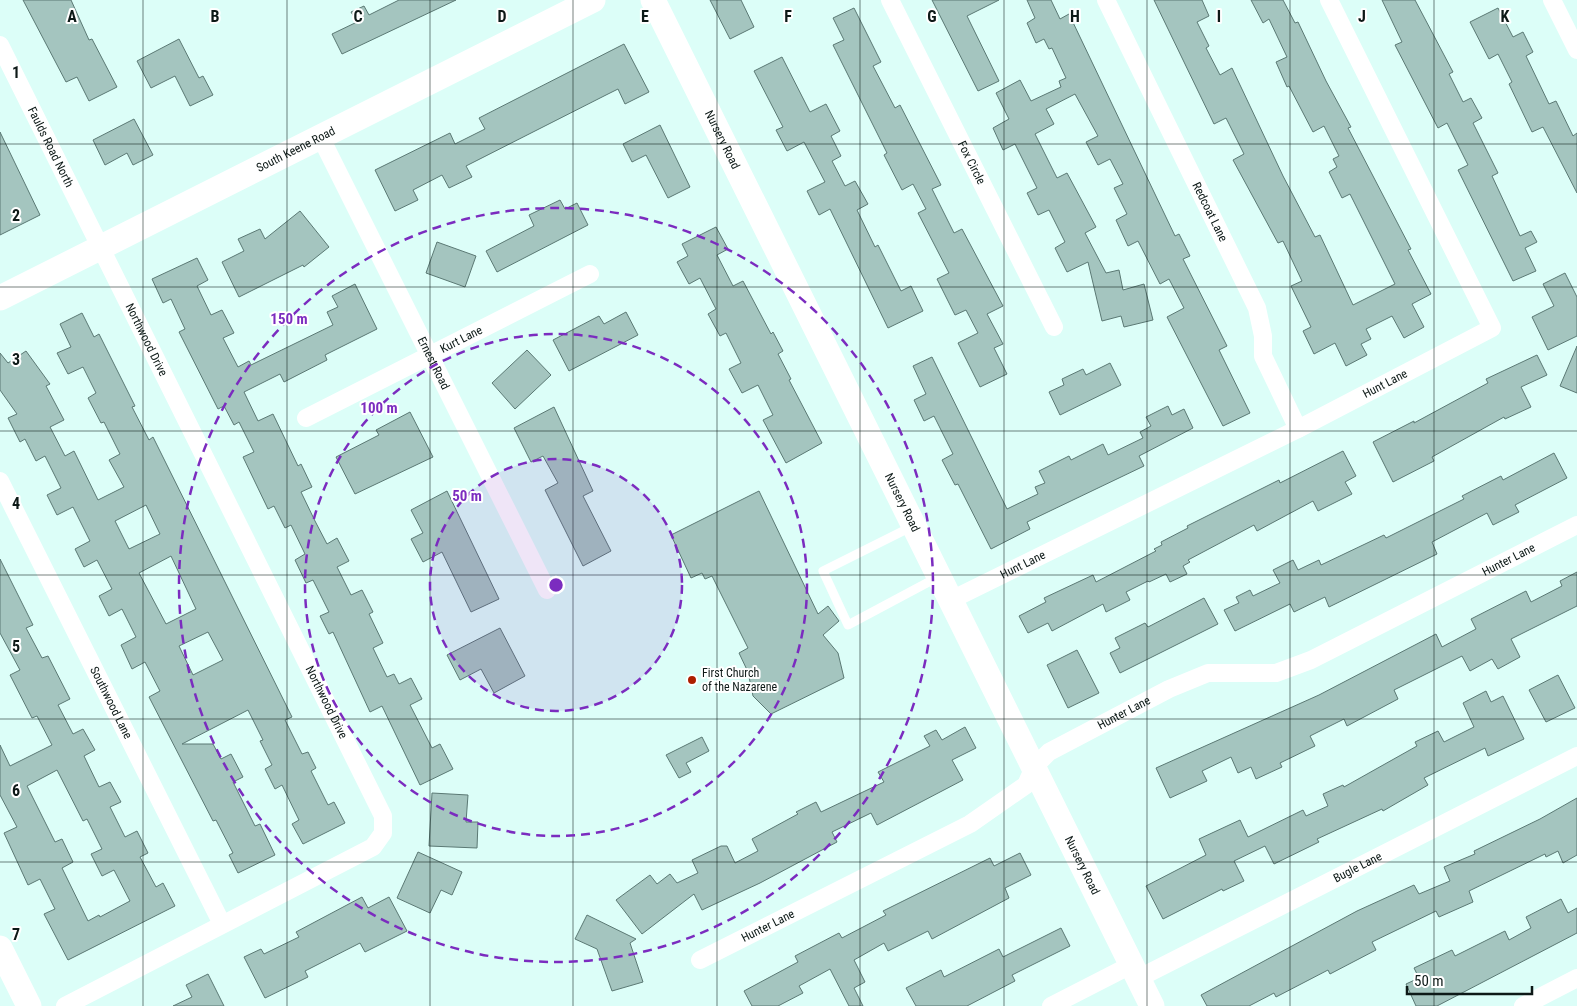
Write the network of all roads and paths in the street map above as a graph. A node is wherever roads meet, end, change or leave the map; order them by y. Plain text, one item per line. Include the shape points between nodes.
1 (593, 0) edge
2 (653, 0) edge
3 (890, 0) edge
4 (1106, 0) edge
5 (1329, 0) edge
6 (1552, 0) edge
7 (1577, 50) edge
8 (2, 53) edge
9 (320, 136) junction
10 (99, 248) junction
11 (590, 274) dead end
12 (0, 298) edge
13 (1054, 327) dead end
14 (429, 357) junction
15 (306, 418) dead end
16 (1298, 428) junction
17 (0, 481) edge
18 (1577, 525) edge
19 (914, 526) junction
20 (939, 577) junction
21 (546, 590) dead end
22 (951, 600) junction
23 (1577, 756) edge
24 (1034, 768) junction
25 (222, 924) junction
26 (0, 948) edge
27 (700, 960) dead end
28 (1135, 971) junction
29 (1577, 978) edge
30 (29, 1006) edge
31 (65, 1006) edge
32 (1051, 1006) edge
33 (1152, 1006) edge
34 (1523, 1006) edge

1 - 9 street, South Keene Road
2 - 19 street, Nursery Road
3 - 13 street, Fox Circle
4 - 16 street, Redcoat Lane via 1257,308 1263,356
5 - 16 street, Hunt Lane via 1492,328
6 - 7 street
8 - 10 street, Faulds Road North
9 - 10 street, South Keene Road
9 - 14 street, Ernest Road
10 - 12 street, South Keene Road
10 - 25 street, Northwood Drive via 384,816 382,833 373,847
11 - 14 street, Kurt Lane
14 - 15 street, Kurt Lane
14 - 21 street, Ernest Road
16 - 22 street, Hunt Lane
17 - 25 street, Southwood Lane
18 - 24 street, Hunter Lane via 1311,660 1276,673 1208,673 1169,690 1049,752
19 - 20 street, Nursery Road
19 - 20 lane via 823,571 848,625
20 - 22 street, Nursery Road
22 - 24 street, Nursery Road
23 - 28 street, Bugle Lane
24 - 27 street, Hunter Lane via 1026,785 970,824
24 - 28 street, Nursery Road
25 - 31 street, Northwood Drive
26 - 30 street
28 - 32 street, Bugle Lane
28 - 33 street, Nursery Road
29 - 34 street

